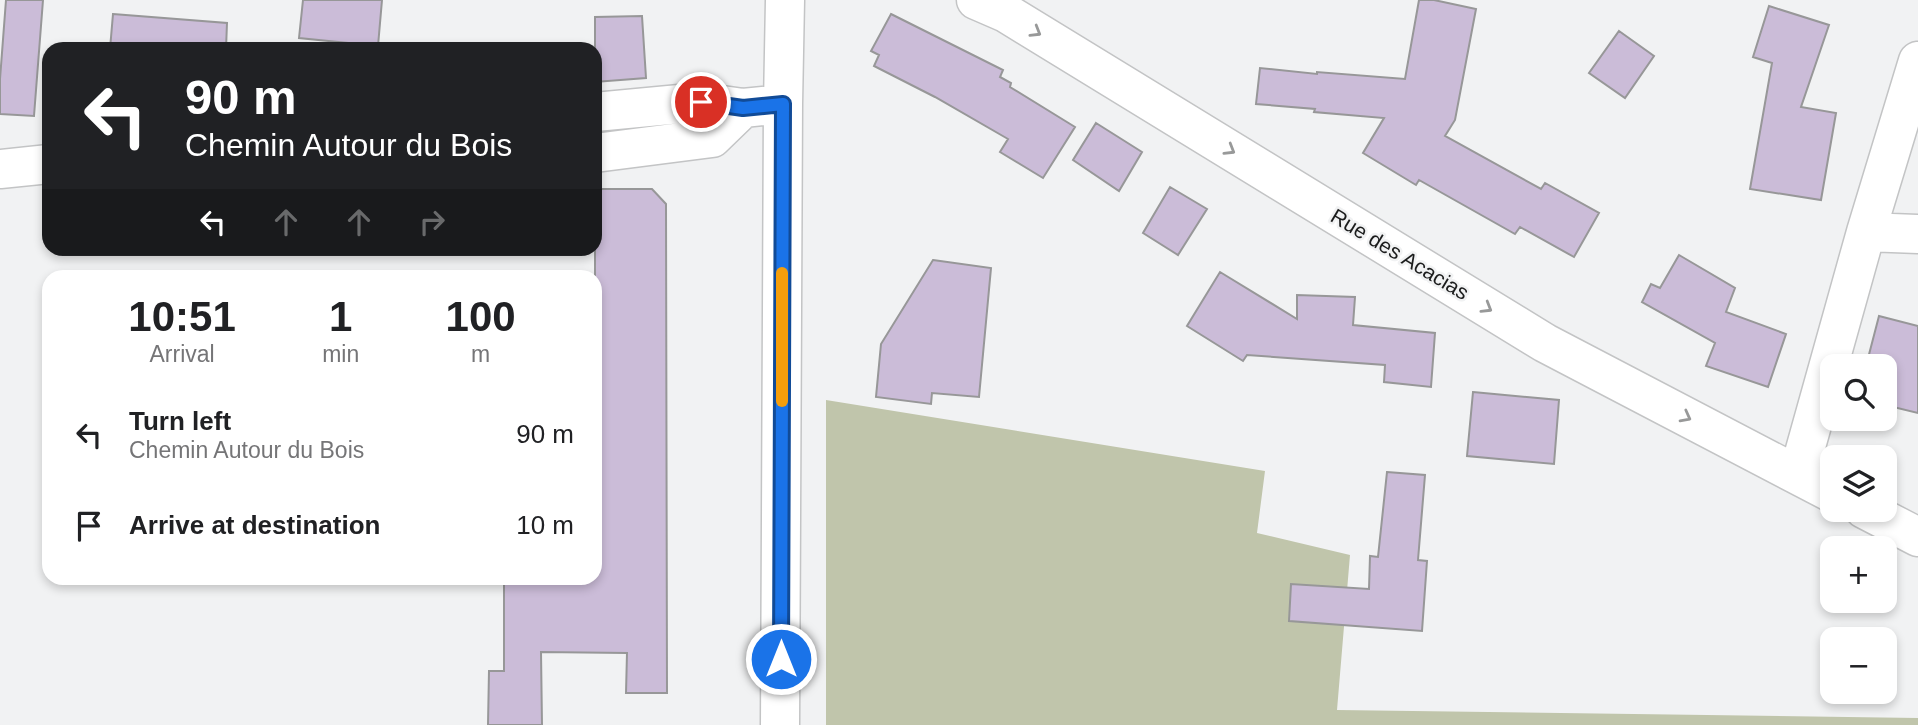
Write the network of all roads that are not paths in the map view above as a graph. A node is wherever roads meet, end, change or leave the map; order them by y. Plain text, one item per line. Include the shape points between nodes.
1 (785, 0) edge
2 (976, 0) edge
3 (1918, 61) edge
4 (783, 104) junction
5 (743, 108) junction
6 (602, 111) edge
7 (602, 152) edge
8 (42, 165) edge
9 (0, 169) edge
10 (1866, 232) junction
11 (1918, 234) edge
12 (1798, 475) junction
13 (1820, 487) edge
14 (1889, 522) edge
15 (1918, 537) edge
16 (780, 725) edge

1 - 4 street
2 -> 12 street, Rue des Acacias via 1006,13 1545,343
3 - 10 street
4 - 5 street
4 - 16 street
5 - 6 street via 701,102
5 - 7 street via 712,138
8 - 9 street
10 - 11 street
10 - 12 street
12 - 13 street, Rue des Acacias
14 - 15 street

